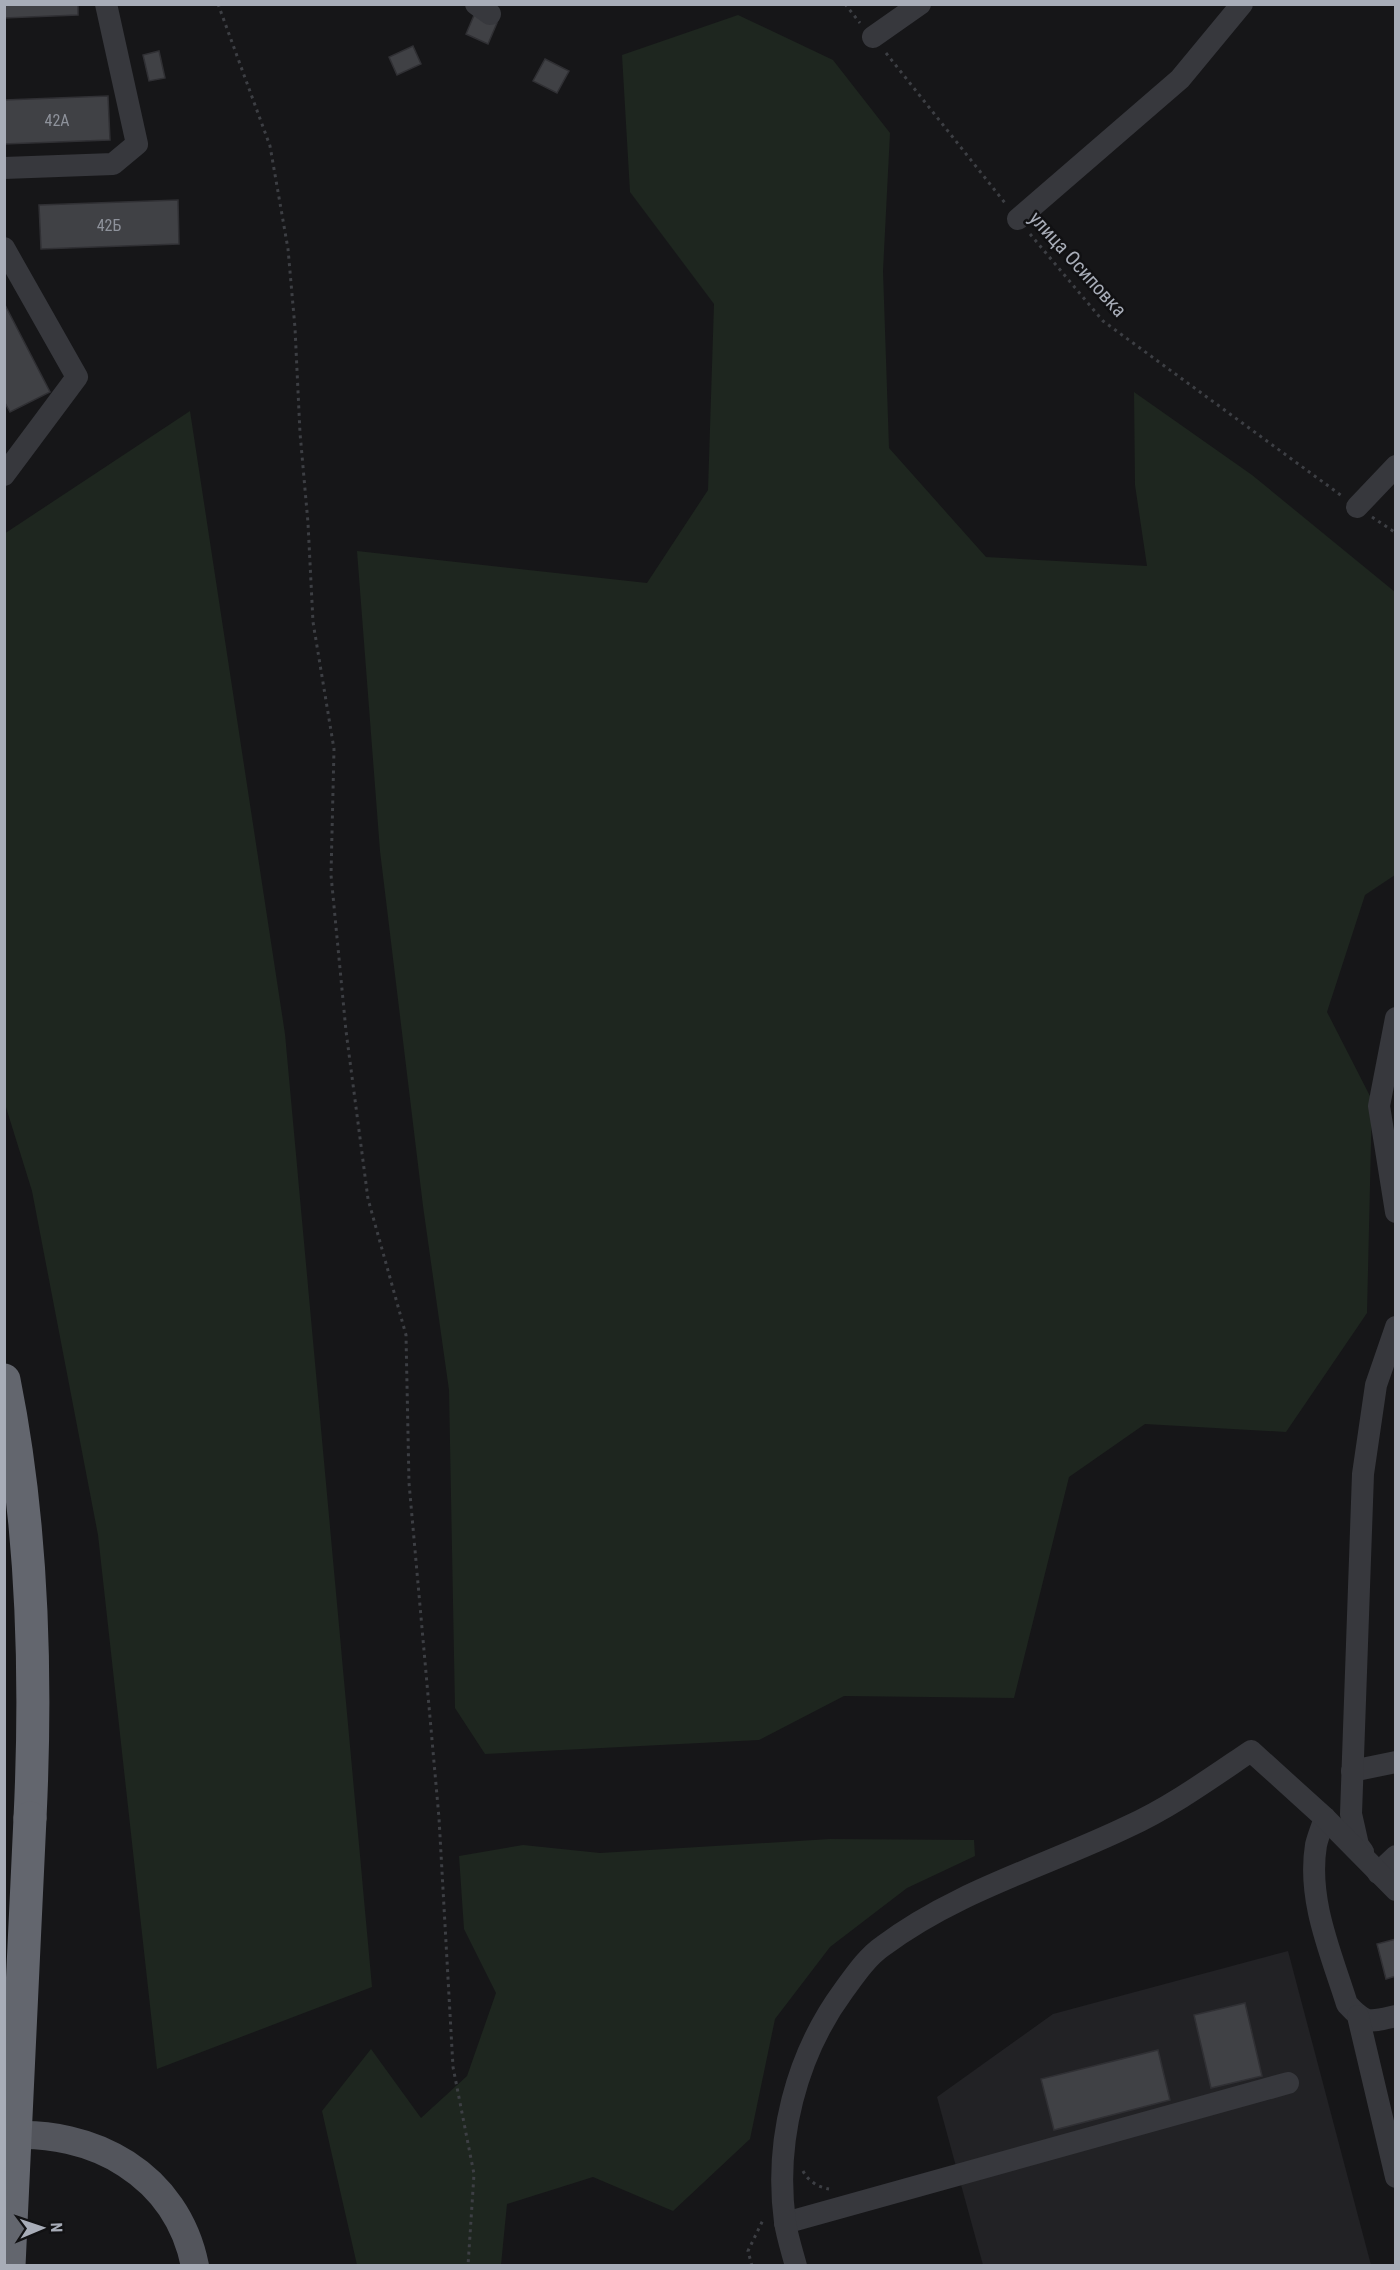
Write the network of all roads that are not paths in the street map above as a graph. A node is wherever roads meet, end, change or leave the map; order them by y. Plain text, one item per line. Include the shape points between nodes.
1 (106, 4) edge
2 (920, 4) edge
3 (1242, 4) edge
4 (873, 37) road end
5 (4, 168) edge
6 (1018, 219) road end
7 (4, 248) edge
8 (1395, 466) edge
9 (4, 475) edge
10 (1358, 507) road end
11 (1395, 1018) edge
12 (1395, 1212) edge
13 (1395, 1327) edge
14 (4, 1380) edge
15 (1395, 1762) edge
16 (1352, 1771) junction
17 (1325, 1818) junction
18 (1395, 1856) edge
19 (1378, 1873) junction
20 (1395, 1890) edge
21 (1358, 2016) junction
22 (1395, 2016) edge
23 (1288, 2083) dead end
24 (4, 2136) edge
25 (1395, 2177) edge
26 (775, 2221) junction
27 (9, 2265) edge
28 (195, 2265) edge
29 (796, 2265) edge

1 - 5 street via 137,144 113,164
2 - 4 street
3 - 6 street via 1180,79
7 - 9 street via 77,377
8 - 10 street
11 - 12 street via 1379,1106
13 - 16 street via 1376,1385 1363,1474
14 - 27 highway, bridge via 21,1486 33,1716
15 - 16 street
16 - 19 street via 1351,1814 1358,1845
17 - 19 street
17 - 21 street via 1316,1844 1316,1904 1347,2004
17 - 26 street via 1251,1751 1129,1827 986,1887 882,1946 831,2008 805,2057 790,2107 782,2193
18 - 19 street
19 - 20 street
21 - 22 street via 1371,2022
21 - 25 street
23 - 26 street
24 - 28 main road via 62,2138 97,2147 132,2167 164,2197 190,2242
26 - 29 street

